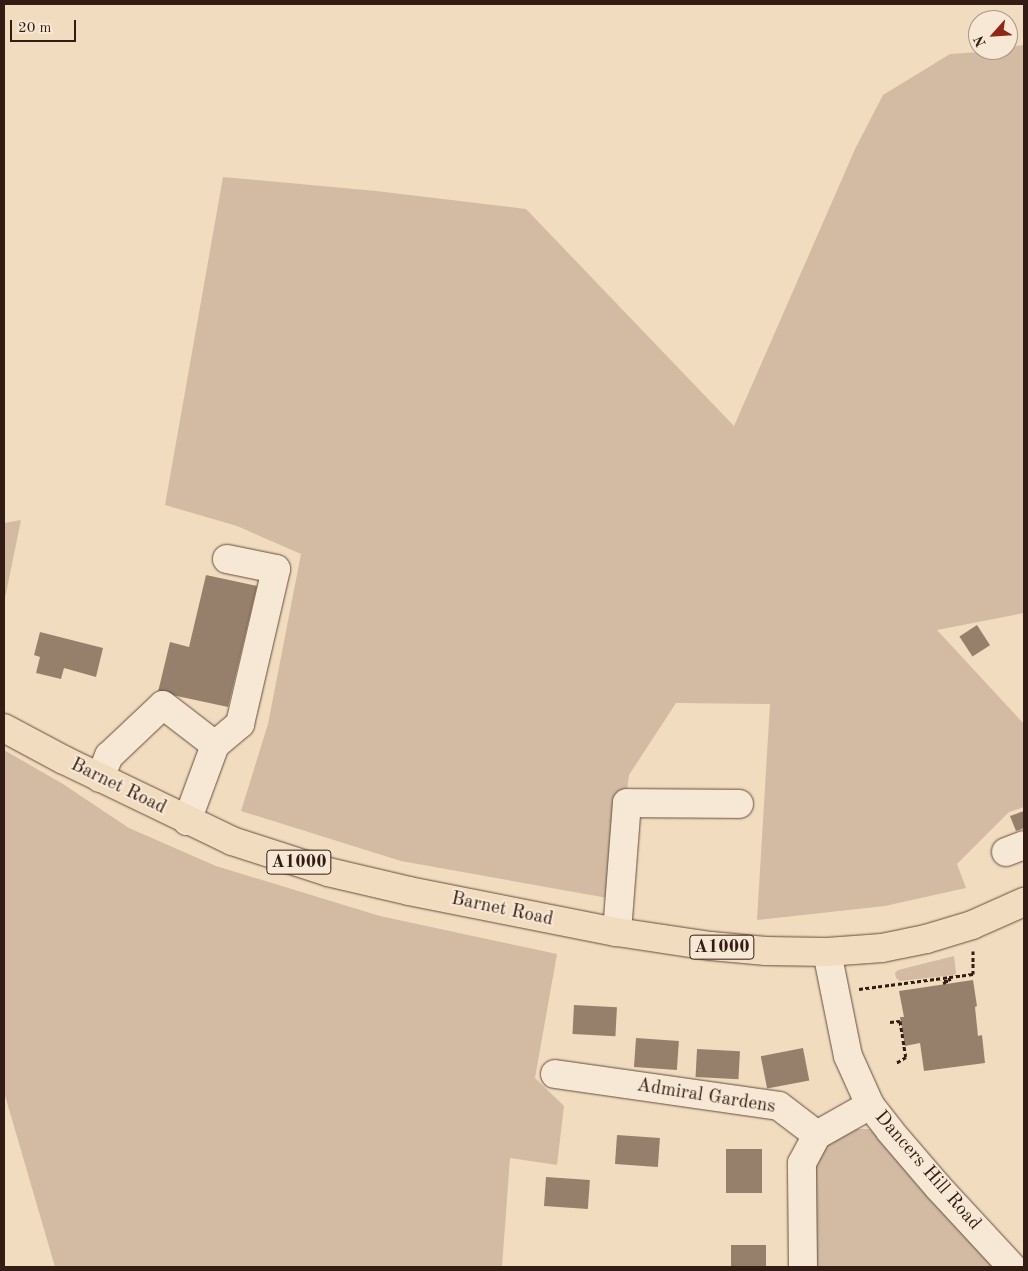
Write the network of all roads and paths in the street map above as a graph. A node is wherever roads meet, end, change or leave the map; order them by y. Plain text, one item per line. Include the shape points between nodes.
1 (227, 559) dead end
2 (4, 728) edge
3 (216, 745) junction
4 (100, 778) junction
5 (739, 804) dead end
6 (187, 821) junction
7 (1024, 902) edge
8 (972, 925) junction
9 (617, 932) junction
10 (827, 952) junction
11 (833, 992) junction
12 (890, 1022) dead end
13 (896, 1063) dead end
14 (555, 1074) dead end
15 (870, 1104) junction
16 (817, 1135) junction
17 (803, 1267) edge
18 (1012, 1267) edge

1 - 3 street via 276,569 240,724
2 - 4 main road, Barnet Road / A1000
3 - 4 street via 163,705 109,756
3 - 6 street
4 - 6 main road, Barnet Road / A1000
5 - 9 street via 627,803
6 - 9 main road, Barnet Road / A1000 via 232,841 328,872
7 - 8 main road, Barnet Road / A1000
8 - 10 main road, Barnet Road / A1000 via 882,948
8 - 11 path via 974,974 949,977 943,981
9 - 10 main road, Barnet Road / A1000 via 729,948
10 - 11 street, Dancers Hill Road
11 - 15 street, Dancers Hill Road via 848,1056
12 - 13 path via 900,1021 906,1057
14 - 16 street, Admiral Gardens via 779,1106
15 - 16 street
15 - 18 street, Dancers Hill Road via 938,1187
16 - 17 street via 802,1162

